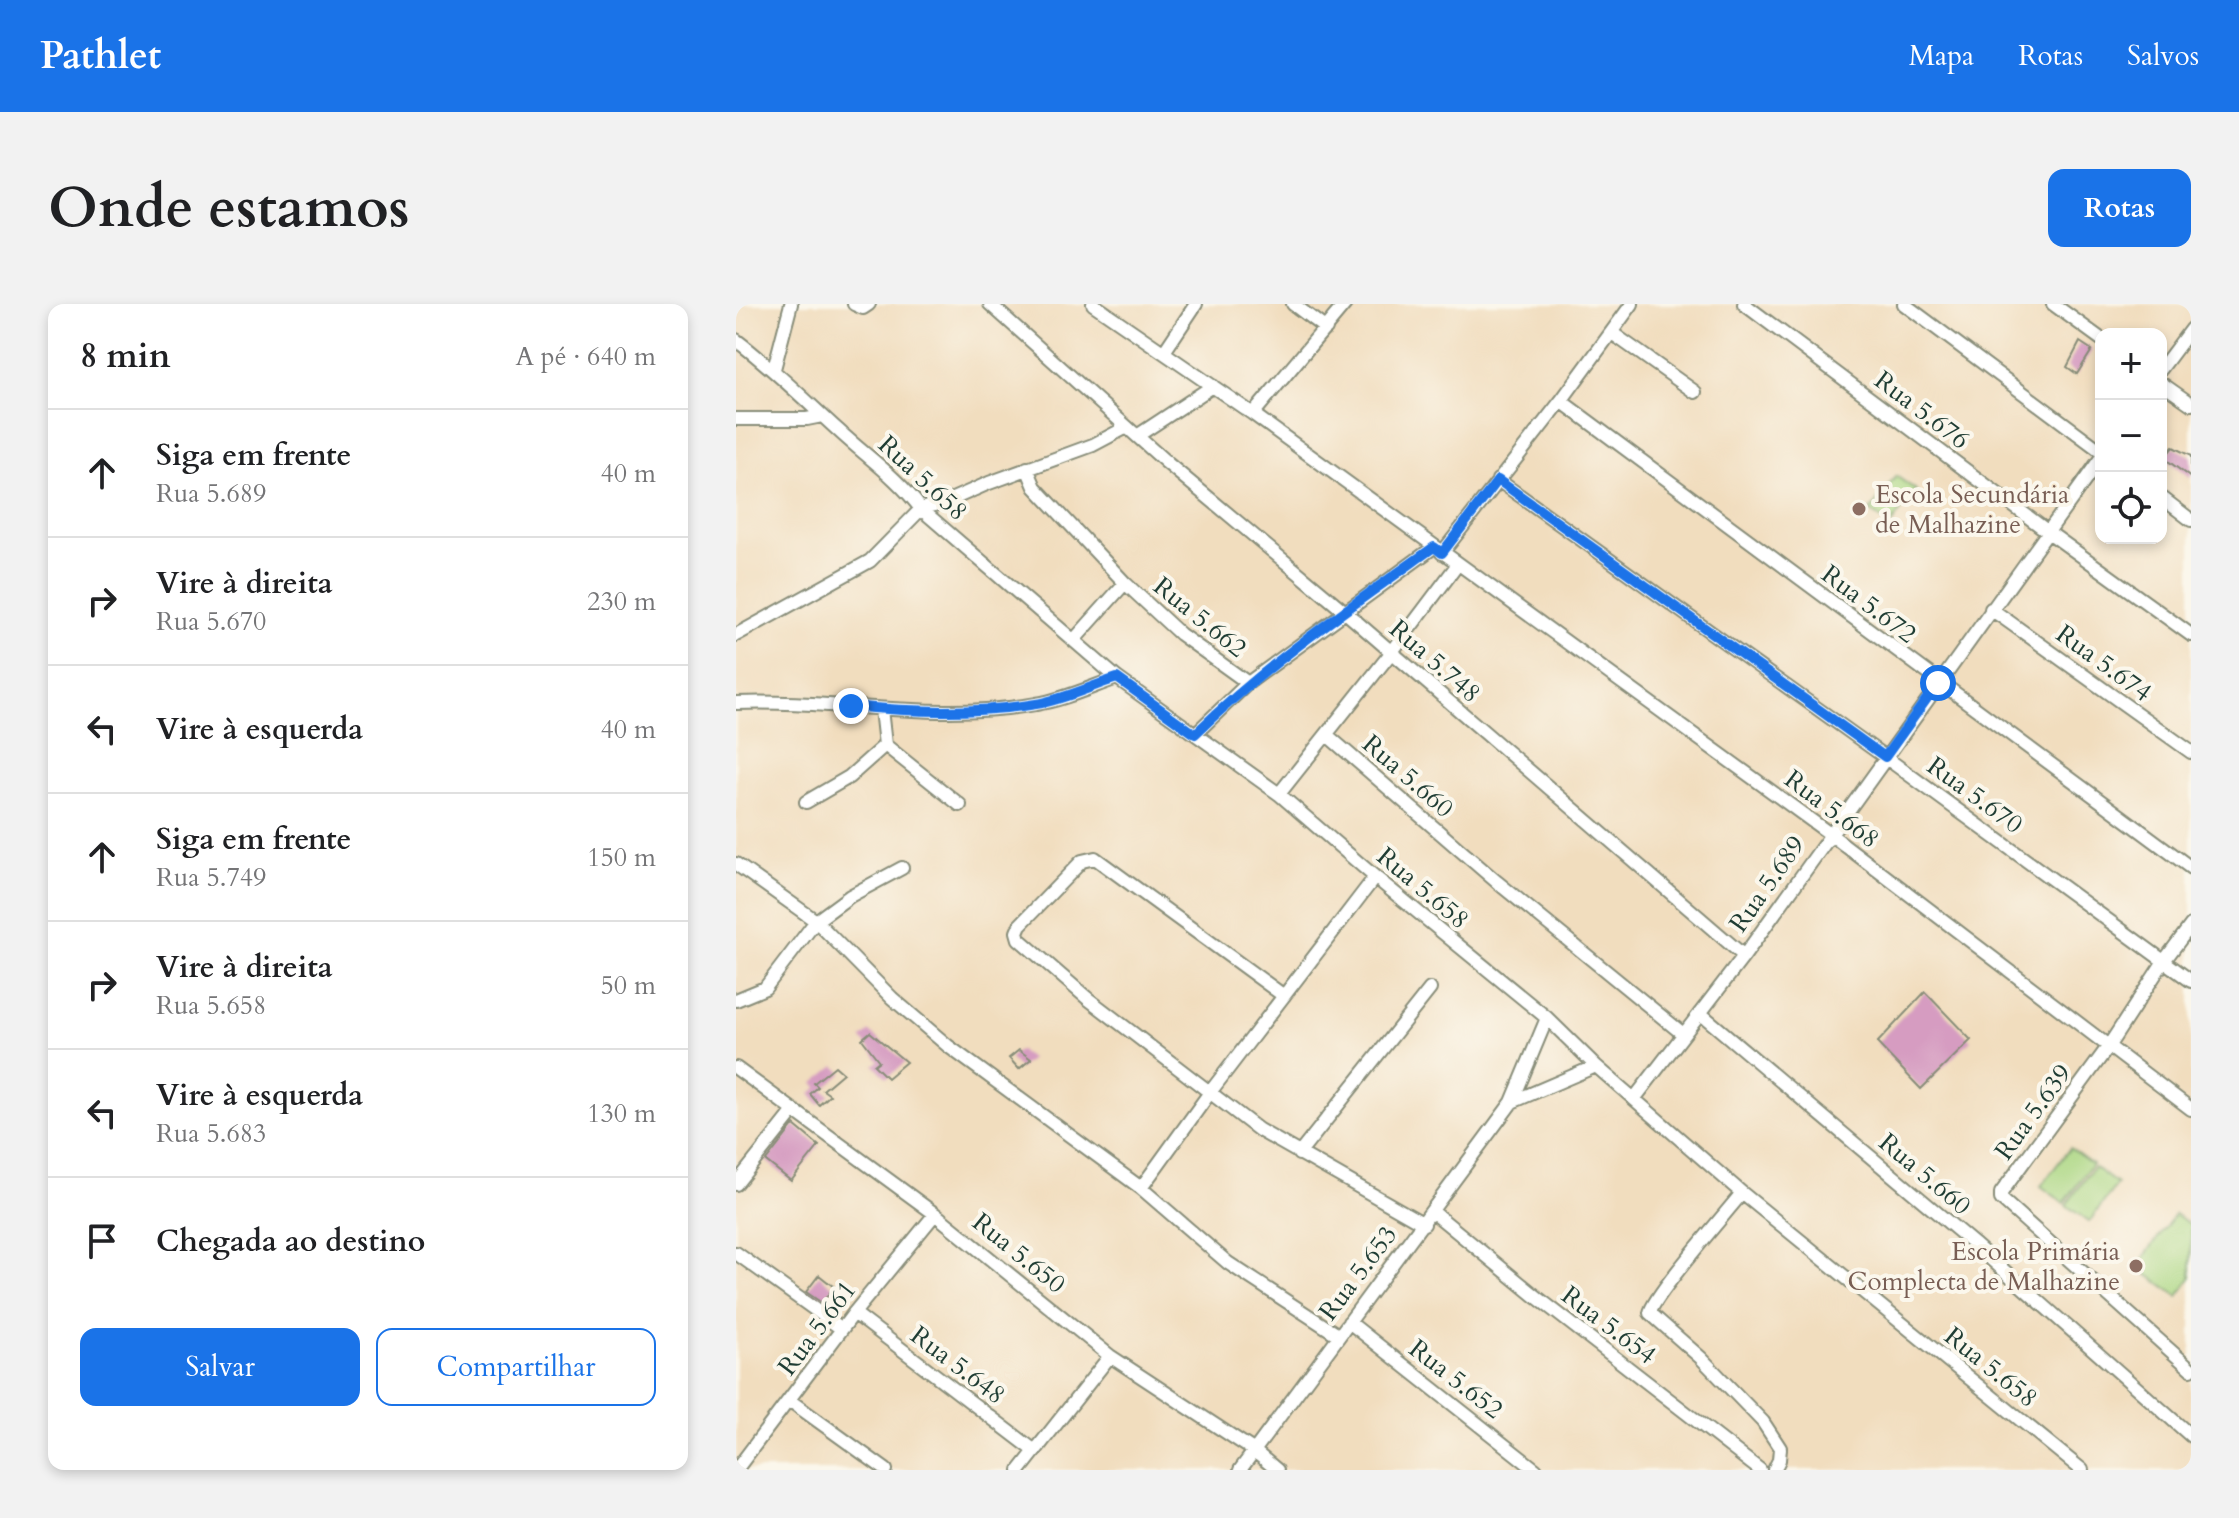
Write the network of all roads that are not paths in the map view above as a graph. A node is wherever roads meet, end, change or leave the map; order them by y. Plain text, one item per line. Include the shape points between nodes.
1 (791, 304) edge
2 (854, 304) edge
3 (869, 304) edge
4 (990, 304) edge
5 (1093, 304) edge
6 (1196, 304) edge
7 (1293, 304) edge
8 (1345, 304) edge
9 (1632, 304) edge
10 (1744, 304) edge
11 (1904, 304) edge
12 (2053, 304) edge
13 (1326, 329) junction
14 (2191, 329) edge
15 (1612, 333) junction
16 (2095, 335) edge
17 (736, 340) edge
18 (1164, 352) junction
19 (2167, 361) edge
20 (774, 369) junction
21 (1213, 386) junction
22 (2167, 387) edge
23 (1695, 392) dead end
24 (1561, 401) junction
25 (2191, 404) edge
26 (1253, 414) junction
27 (822, 416) junction
28 (736, 419) edge
29 (1132, 432) junction
30 (2095, 447) edge
31 (2095, 466) edge
32 (1027, 468) junction
33 (1498, 480) junction
34 (2167, 502) edge
35 (921, 509) junction
36 (2191, 520) edge
37 (2047, 531) junction
38 (1438, 550) junction
39 (1458, 564) junction
40 (1125, 583) junction
41 (1991, 609) junction
42 (1344, 611) junction
43 (736, 635) edge
44 (2191, 635) edge
45 (1074, 640) junction
46 (1391, 653) junction
47 (1117, 678) junction
48 (1248, 683) junction
49 (1938, 683) junction
50 (736, 703) edge
51 (881, 709) junction
52 (1195, 734) junction
53 (1327, 735) junction
54 (885, 745) junction
55 (2191, 752) edge
56 (1885, 757) junction
57 (1279, 794) junction
58 (806, 802) dead end
59 (960, 805) dead end
60 (1830, 834) junction
61 (736, 864) edge
62 (902, 868) dead end
63 (2191, 868) edge
64 (1375, 877) junction
65 (816, 921) junction
66 (2191, 925) edge
67 (1744, 956) junction
68 (2164, 961) junction
69 (2191, 981) edge
70 (1430, 989) dead end
71 (1284, 996) junction
72 (736, 1000) edge
73 (1700, 1013) junction
74 (1547, 1018) junction
75 (1683, 1034) junction
76 (2108, 1047) junction
77 (1596, 1066) junction
78 (736, 1068) edge
79 (1211, 1091) junction
80 (1634, 1099) junction
81 (1512, 1102) junction
82 (2191, 1109) edge
83 (794, 1111) junction
84 (1299, 1154) junction
85 (736, 1184) edge
86 (1141, 1188) junction
87 (1742, 1193) junction
88 (1433, 1212) junction
89 (935, 1214) junction
90 (1424, 1224) junction
91 (736, 1253) edge
92 (854, 1313) junction
93 (1349, 1322) junction
94 (842, 1329) junction
95 (1338, 1335) junction
96 (1110, 1356) junction
97 (2191, 1369) edge
98 (789, 1400) junction
99 (2191, 1436) edge
100 (1253, 1450) junction
101 (1035, 1451) junction
102 (1521, 1459) junction
103 (736, 1470) edge
104 (886, 1470) edge
105 (1020, 1470) edge
106 (1240, 1470) edge
107 (1277, 1470) edge
108 (1512, 1470) edge
109 (1536, 1470) edge
110 (1760, 1470) edge
111 (1774, 1470) edge
112 (2082, 1470) edge

1 - 20 street
2 - 3 street
4 - 29 street, Rua 5.748
5 - 18 street
6 - 18 street
7 - 13 street
8 - 13 street
9 - 15 street
10 - 37 street, Rua 5.676
11 - 30 street
12 - 16 street
13 - 26 street
14 - 19 street
15 - 23 street
15 - 24 street
17 - 20 street, Rua 5.658
18 - 21 street
20 - 27 street, Rua 5.658
21 - 26 street
21 - 29 street
22 - 25 street
24 - 33 street
24 - 49 street, Rua 5.672
26 - 38 street
27 - 28 street
27 - 35 street, Rua 5.658 via 899,482
29 - 32 street
29 - 42 street, Rua 5.748
31 - 37 street, Rua 5.689
32 - 35 street
32 - 40 street, Rua 5.662 via 1035,487
33 - 38 street
33 - 56 street, Rua 5.670
34 - 36 street
35 - 43 street via 870,561
35 - 45 street, Rua 5.658
37 - 41 street, Rua 5.689
37 - 44 street, Rua 5.676
38 - 39 street, Rua 5.668
38 - 42 street
39 - 46 street
39 - 60 street, Rua 5.668
40 - 45 street
40 - 48 street, Rua 5.662 via 1180,634
41 - 49 street, Rua 5.689
41 - 55 street, Rua 5.674
42 - 46 street, Rua 5.748
42 - 48 street
45 - 47 street, Rua 5.658
46 - 53 street
46 - 67 street, Rua 5.748
47 - 51 street via 1039,704
47 - 52 street, Rua 5.658
48 - 52 street
49 - 56 street, Rua 5.689
49 - 63 street, Rua 5.672
50 - 51 street via 787,701
51 - 54 street
52 - 57 street, Rua 5.658
53 - 57 street
53 - 75 street, Rua 5.660
54 - 58 street via 849,777
54 - 59 street
56 - 60 street, Rua 5.689
56 - 68 street, Rua 5.670
57 - 64 street, Rua 5.658
60 - 67 street, Rua 5.689
60 - 76 street, Rua 5.668
61 - 65 street
62 - 65 street
64 - 71 street
64 - 74 street, Rua 5.658
65 - 72 street via 765,988
65 - 86 street via 948,1046
66 - 68 street
67 - 73 street, Rua 5.689
68 - 69 street, Rua 5.670
68 - 76 street
70 - 84 street
71 - 79 street
71 - 79 street via 1095,858 1082,861 1020,925 1019,939 1087,998
73 - 75 street, Rua 5.689
73 - 99 street, Rua 5.660
74 - 77 street, Rua 5.658
74 - 81 street, Rua 5.653
75 - 80 street, Rua 5.689
76 - 82 street, Rua 5.668
76 - 97 street, Rua 5.639 via 2001,1193 2004,1204
77 - 80 street, Rua 5.658
77 - 81 street
78 - 83 street, Rua 5.650
79 - 84 street
79 - 86 street
80 - 87 street, Rua 5.658
81 - 88 street, Rua 5.653
83 - 85 street
83 - 89 street, Rua 5.650
84 - 90 street
86 - 95 street via 1228,1263
87 - 111 street via 1650,1313 1763,1422 1780,1448
87 - 112 street, Rua 5.658
88 - 90 street, Rua 5.653
88 - 110 street, Rua 5.654
89 - 92 street, Rua 5.661
89 - 96 street, Rua 5.650
90 - 93 street, Rua 5.653
91 - 94 street
92 - 94 street, Rua 5.661
92 - 101 street, Rua 5.648
93 - 95 street, Rua 5.653
93 - 102 street, Rua 5.652
94 - 98 street, Rua 5.661
95 - 100 street, Rua 5.653
96 - 100 street, Rua 5.650
96 - 101 street
98 - 103 street, Rua 5.661
98 - 104 street
100 - 106 street, Rua 5.653
100 - 107 street, Rua 5.650
101 - 105 street
102 - 108 street
102 - 109 street, Rua 5.652

